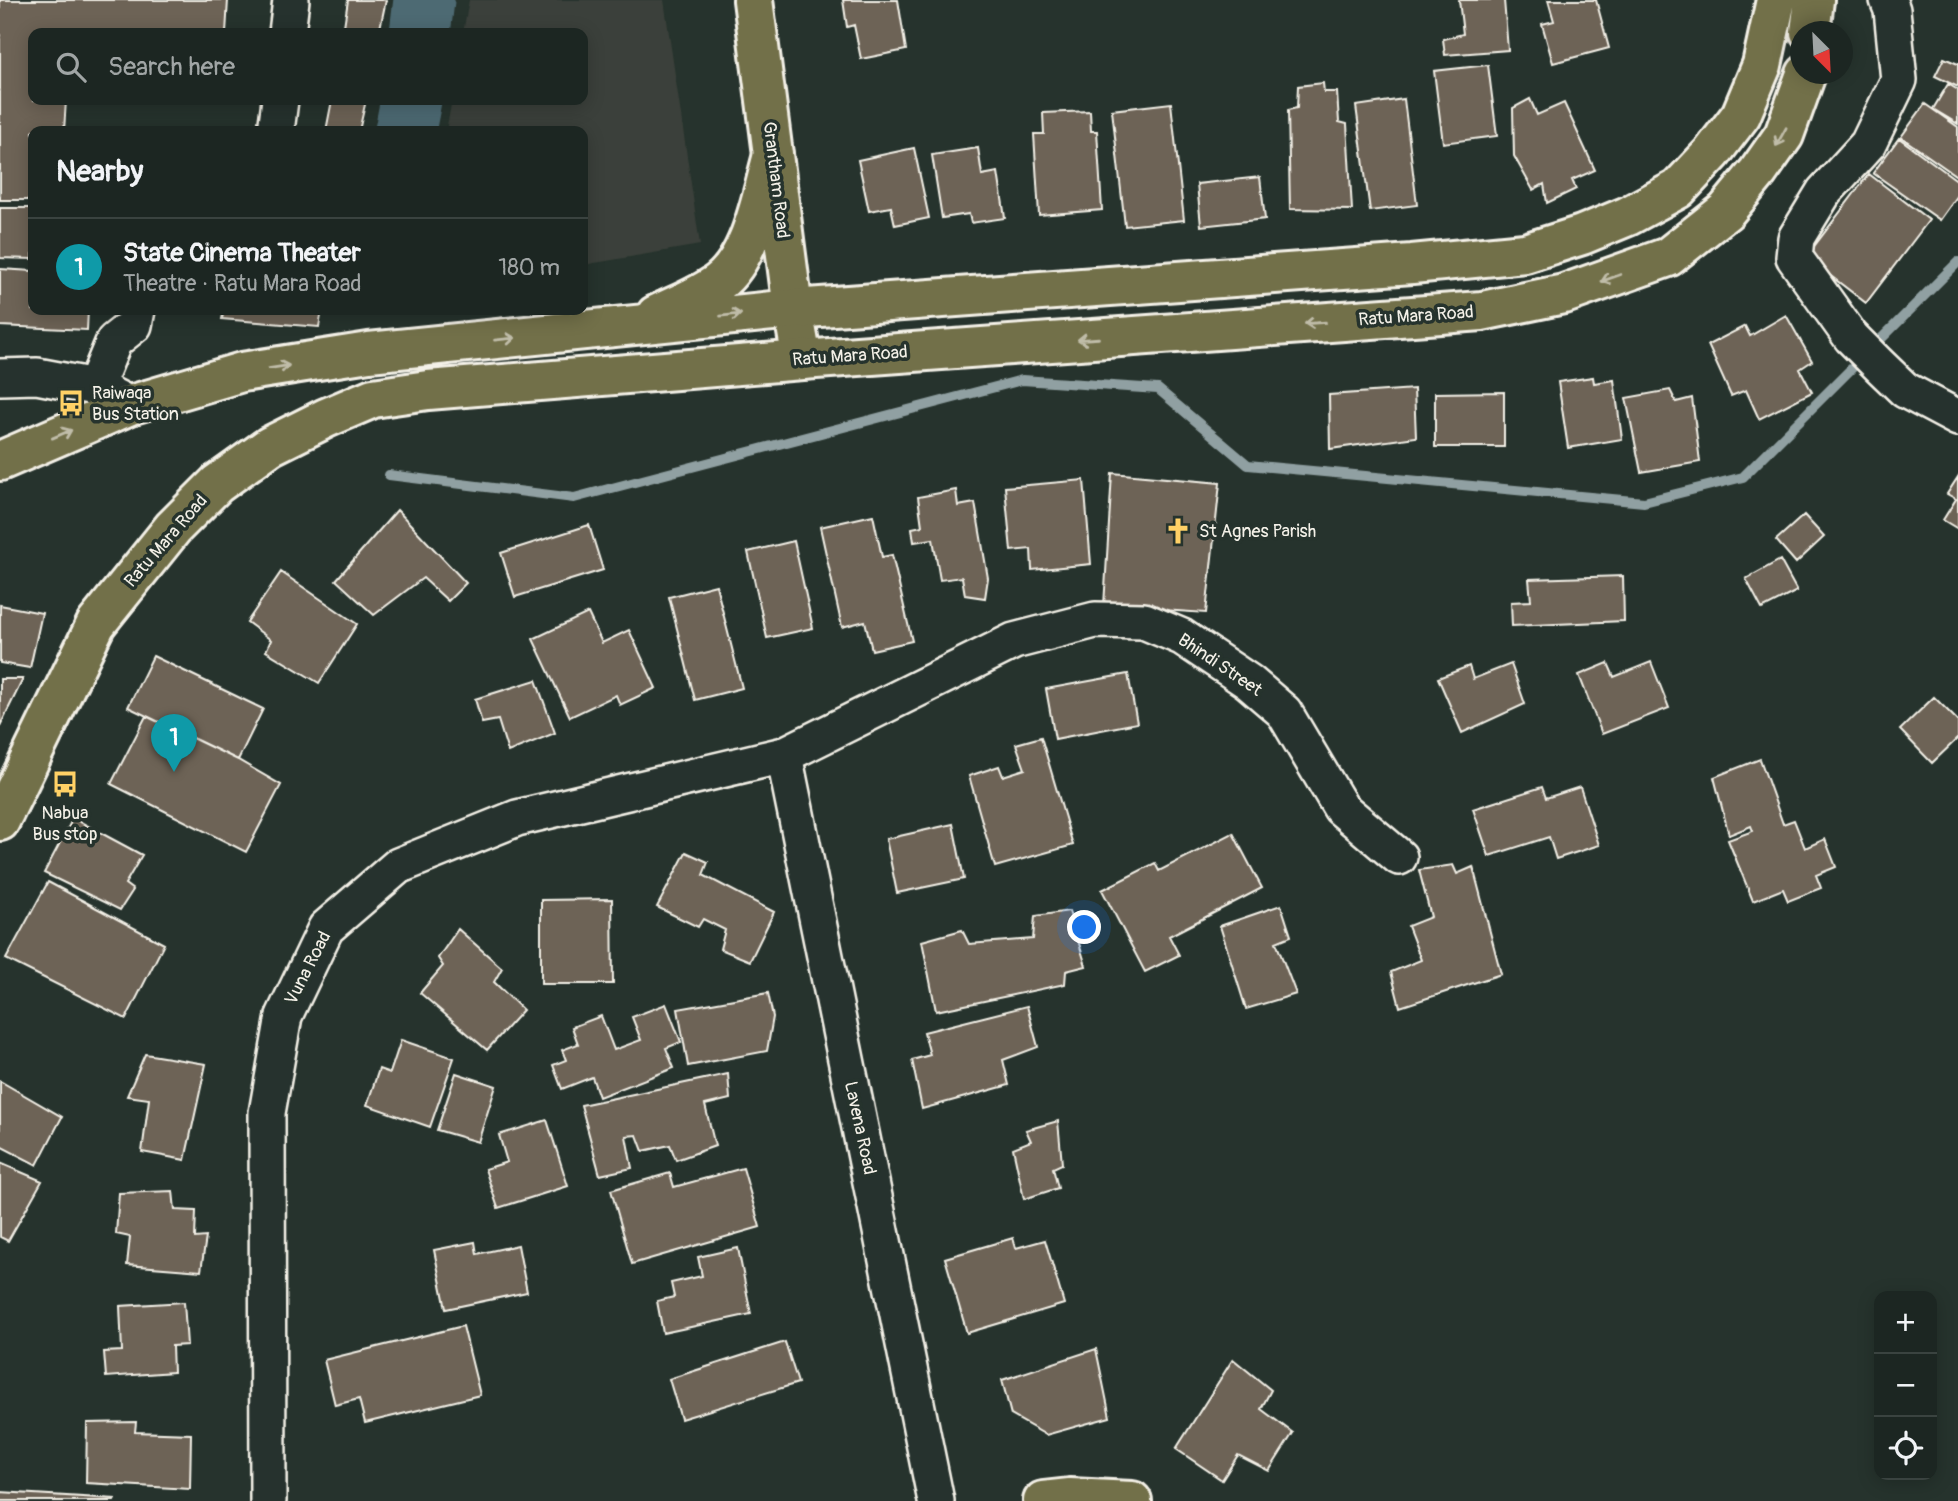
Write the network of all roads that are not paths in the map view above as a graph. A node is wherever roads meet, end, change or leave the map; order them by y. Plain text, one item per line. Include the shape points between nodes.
1 (291, 0) edge
2 (753, 0) edge
3 (1776, 0) edge
4 (1814, 0) edge
5 (1888, 0) edge
6 (1812, 21) edge
7 (288, 28) edge
8 (1802, 84) edge
9 (279, 105) edge
10 (277, 126) edge
11 (773, 155) junction
12 (793, 309) junction
13 (136, 315) edge
14 (636, 325) junction
15 (802, 360) junction
16 (0, 377) edge
17 (95, 387) junction
18 (130, 405) junction
19 (1958, 418) edge
20 (0, 461) edge
21 (784, 755) junction
22 (0, 821) edge
23 (1399, 857) dead end
24 (268, 1501) edge
25 (936, 1501) edge
26 (1044, 1501) edge
27 (1132, 1501) edge

1 - 7 street
2 - 11 main road, Grantham Road
3 - 12 main road via 1762,65 1741,115 1712,153 1678,189 1629,216 1548,246 1525,253 1412,264
4 - 6 main road
5 - 19 street via 1899,80 1868,144 1824,192 1796,238 1794,257 1851,337 1879,365 1905,390
8 -> 15 main road, Ratu Mara Road via 1784,135 1726,211 1668,257 1564,294 1482,311
9 - 10 street
11 - 12 main road, Grantham Road
11 - 14 main road via 747,241 733,268 718,283
14 -> 12 main road
12 - 15 main road, Grantham Road
13 - 17 street via 134,325 114,341
18 -> 14 main road via 242,372 369,352
15 - 22 main road, Ratu Mara Road via 373,398 270,446 217,484 173,528 96,624
16 - 17 street via 37,376
17 - 18 street
20 -> 18 main road
21 - 23 street, Bhindi Street via 1014,641 1095,620 1144,621 1182,637 1284,712 1341,808
21 - 24 street, Vuna Road via 517,818 398,866 326,928 284,1016 267,1113
21 - 25 street, Lavena Road
26 - 27 main road

